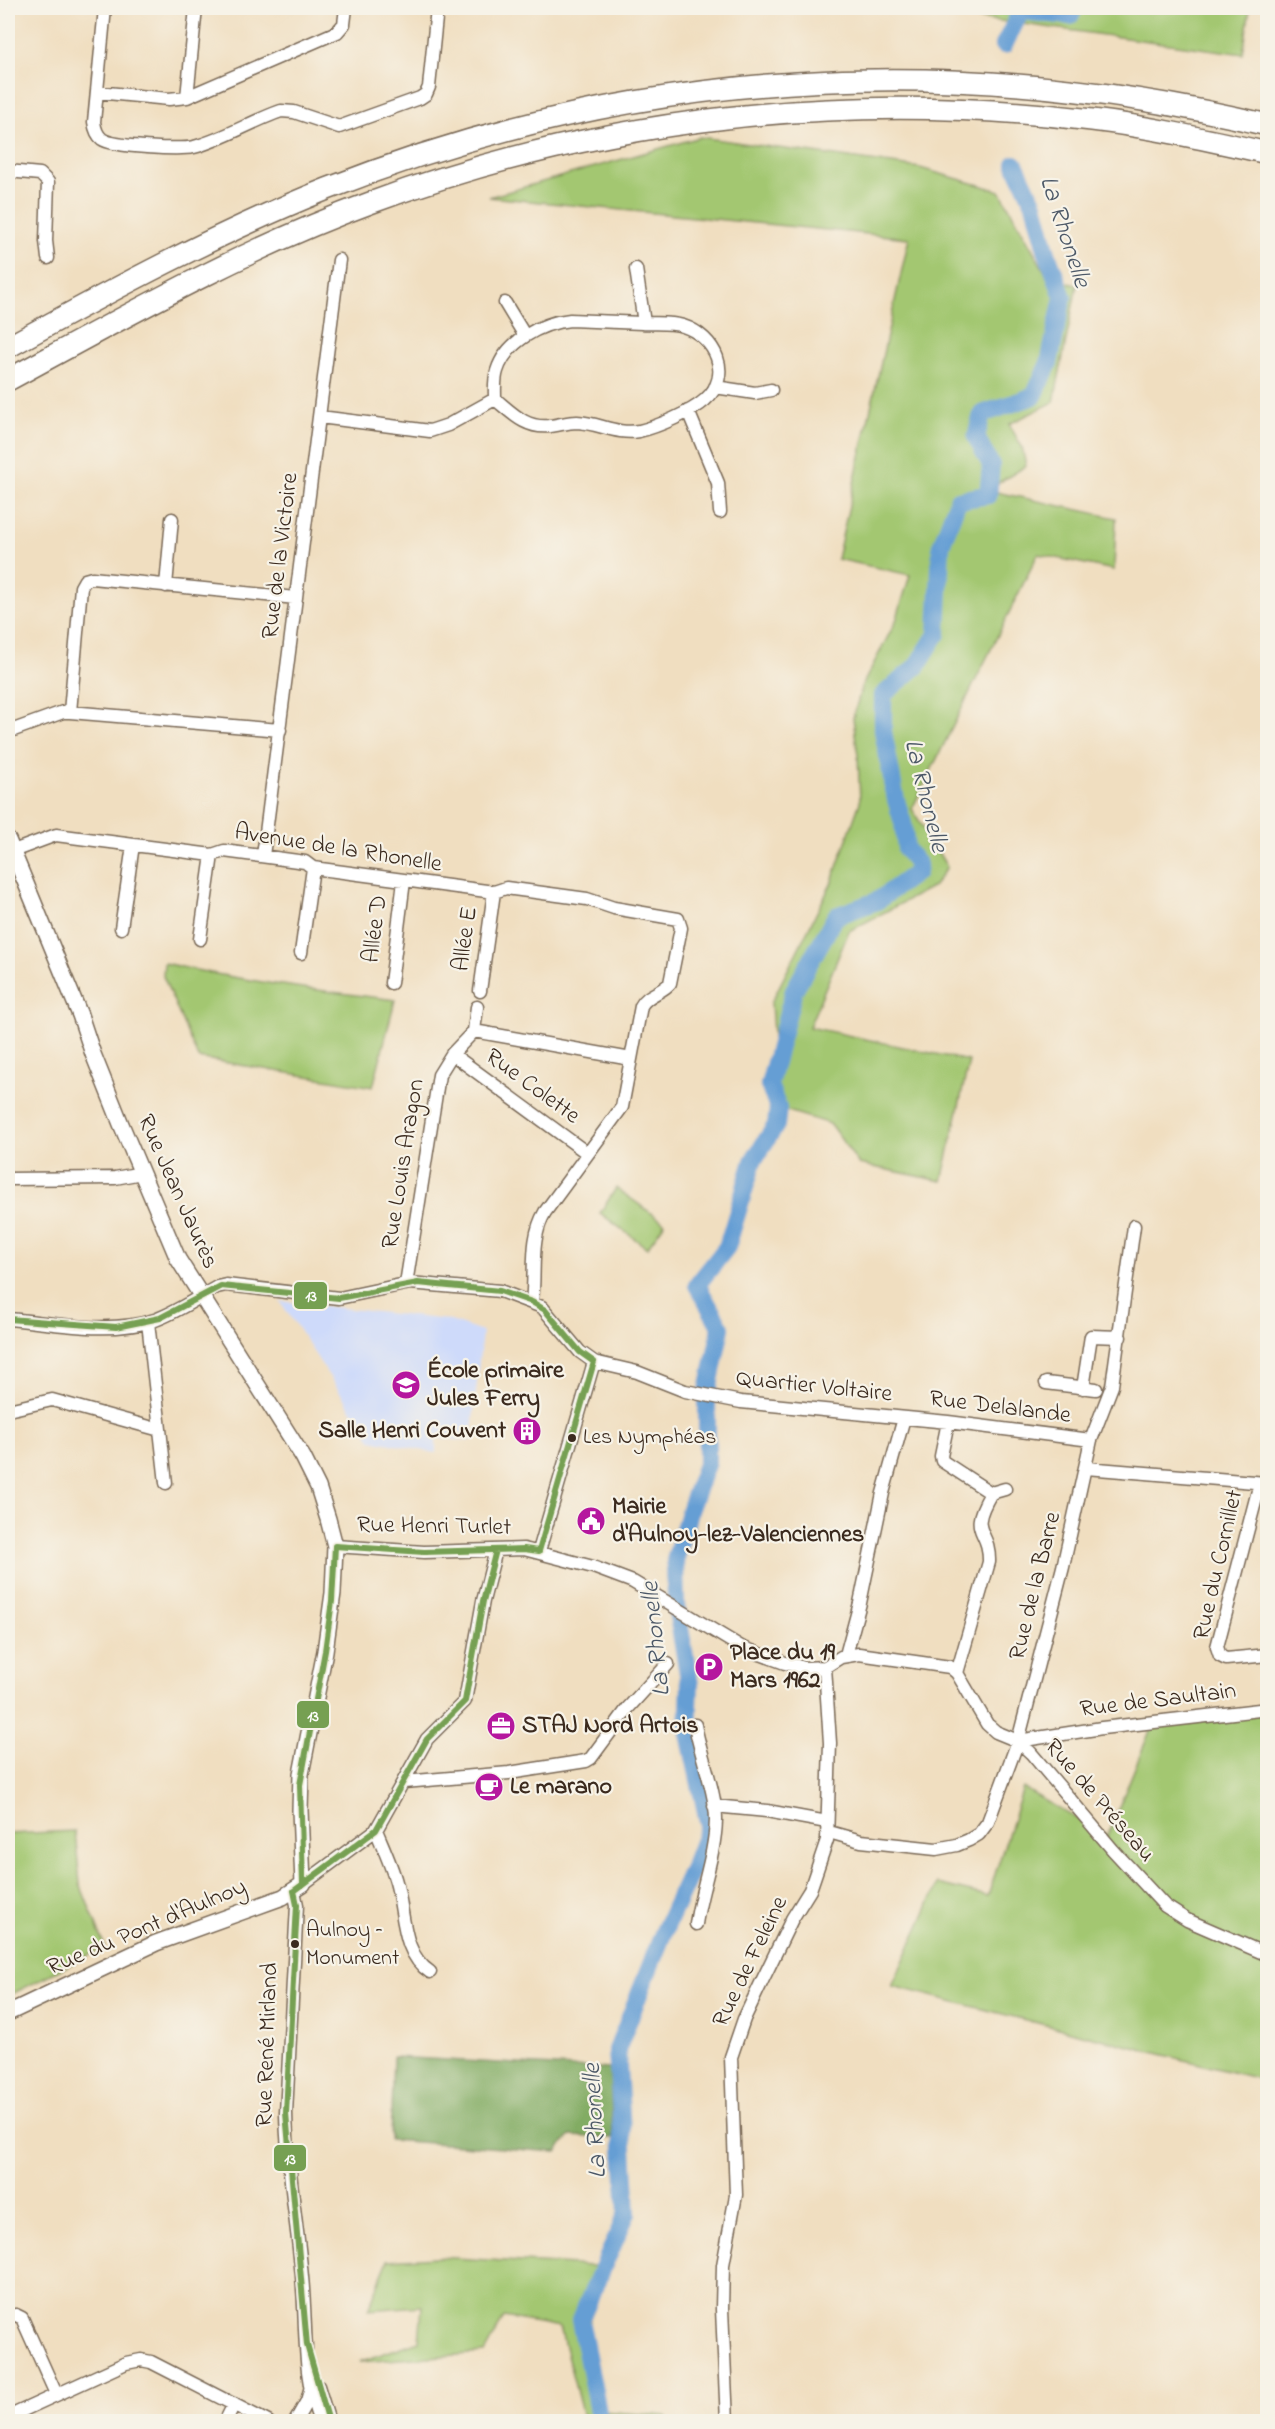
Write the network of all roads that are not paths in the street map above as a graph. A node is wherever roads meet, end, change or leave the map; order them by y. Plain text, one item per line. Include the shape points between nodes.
1 (105, 8) edge
2 (196, 8) edge
3 (346, 8) edge
4 (436, 8) edge
5 (97, 92) junction
6 (1121, 96) junction
7 (187, 97) junction
8 (1268, 114) edge
9 (1268, 125) edge
10 (1268, 153) edge
11 (8, 171) edge
12 (48, 258) dead end
13 (339, 260) dead end
14 (636, 269) dead end
15 (505, 303) dead end
16 (644, 323) junction
17 (525, 336) junction
18 (8, 347) edge
19 (8, 380) edge
20 (715, 387) junction
21 (771, 390) dead end
22 (495, 399) junction
23 (688, 411) junction
24 (320, 417) junction
25 (720, 512) dead end
26 (172, 519) dead end
27 (166, 586) junction
28 (296, 598) junction
29 (70, 712) junction
30 (280, 730) junction
31 (8, 732) edge
32 (10, 845) edge
33 (133, 845) junction
34 (212, 855) junction
35 (263, 856) junction
36 (313, 868) junction
37 (404, 881) junction
38 (494, 892) junction
39 (121, 928) dead end
40 (200, 939) dead end
41 (301, 953) dead end
42 (391, 983) dead end
43 (480, 992) dead end
44 (477, 1007) dead end
45 (474, 1031) junction
46 (452, 1054) junction
47 (631, 1059) junction
48 (587, 1153) junction
49 (142, 1173) junction
50 (8, 1179) edge
51 (1134, 1226) dead end
52 (406, 1284) junction
53 (201, 1296) junction
54 (532, 1302) junction
55 (8, 1319) edge
56 (148, 1322) junction
57 (1120, 1337) junction
58 (594, 1362) junction
59 (1046, 1383) dead end
60 (1083, 1388) junction
61 (1096, 1389) dead end
62 (8, 1410) edge
63 (904, 1418) junction
64 (948, 1422) junction
65 (160, 1430) junction
66 (1091, 1440) junction
67 (1086, 1468) junction
68 (166, 1483) dead end
69 (1264, 1483) edge
70 (1005, 1489) dead end
71 (991, 1493) junction
72 (335, 1546) junction
73 (496, 1550) junction
74 (539, 1551) junction
75 (846, 1655) junction
76 (1268, 1655) edge
77 (668, 1664) dead end
78 (825, 1666) junction
79 (957, 1673) junction
80 (1268, 1709) edge
81 (695, 1725) dead end
82 (1018, 1742) junction
83 (404, 1782) junction
84 (714, 1806) junction
85 (828, 1827) junction
86 (376, 1830) junction
87 (298, 1887) junction
88 (696, 1924) dead end
89 (1268, 1955) edge
90 (430, 1972) dead end
91 (8, 2013) edge
92 (8, 2316) edge
93 (307, 2345) junction
94 (310, 2389) junction
95 (56, 2394) junction
96 (234, 2404) junction
97 (8, 2417) edge
98 (225, 2421) edge
99 (268, 2421) edge
100 (295, 2421) edge
101 (320, 2421) edge
102 (329, 2421) edge
103 (727, 2421) edge

1 - 5 street
2 - 7 street
3 - 7 street via 344,24 337,32
4 - 5 street via 426,94 339,127 285,111 190,147 114,144 100,137 96,130
5 - 7 street
6 - 8 highway via 1175,97
6 - 9 highway
6 - 18 highway via 988,81 850,79 700,92 554,118 430,152 290,205 172,260
10 - 19 highway via 1094,120 930,107 758,113 623,133 482,166 344,213 194,281
11 - 12 street via 40,174 48,182
13 - 24 street, Rue de la Victoire
14 - 16 street
15 - 17 street
16 - 17 street via 564,321 540,327
16 - 20 street via 681,326 704,337 718,358
17 - 22 street via 499,366
20 - 21 street via 755,393
20 - 23 street via 706,400
22 - 23 street via 531,425 578,422 620,432 644,430
22 - 24 street via 430,431
23 - 25 street via 718,483
24 - 28 street, Rue de la Victoire
26 - 27 street
27 - 28 street
27 - 29 street via 92,578 83,582
28 - 30 street, Rue de la Victoire
29 - 30 street
29 - 31 street
30 - 35 street, Rue de la Victoire
32 - 33 street, Avenue de la Rhonelle via 56,835
32 - 49 street, Rue Jean Jaurès
33 - 34 street, Avenue de la Rhonelle
33 - 39 street
34 - 35 street, Avenue de la Rhonelle via 224,851
34 - 40 street
35 - 36 street, Avenue de la Rhonelle via 305,862
36 - 37 street, Avenue de la Rhonelle
36 - 41 street
37 - 38 street, Avenue de la Rhonelle
37 - 42 street, Allée D
38 - 43 street, Allée E
38 - 47 street, Avenue de la Rhonelle via 506,888 552,894 678,919 681,928 670,983 644,1000
44 - 45 street
45 - 46 street, Rue Louis Aragon
45 - 47 street
46 - 48 street, Rue Colette
46 - 52 street, Rue Louis Aragon via 439,1075
47 - 48 street via 622,1107
48 - 54 street via 539,1223
49 - 50 street via 115,1178
49 - 53 street, Rue Jean Jaurès via 178,1259
51 - 57 street, Rue de la Barre
52 - 53 street via 343,1298 226,1285
52 - 54 street via 500,1291
53 - 56 street
53 - 72 street, Rue Jean Jaurès via 307,1465 324,1503
54 - 58 street via 545,1310 580,1352
55 - 56 street via 99,1328
56 - 65 street
57 - 60 street via 1091,1336
57 - 66 street, Rue de la Barre via 1110,1392
58 - 63 street, Quartier Voltaire via 637,1372 697,1394 756,1404
58 - 74 street
59 - 60 street
60 - 61 street
62 - 65 street via 58,1401
63 - 64 street, Rue Delalande
63 - 75 street
64 - 66 street, Rue Delalande
64 - 71 street via 942,1461
65 - 68 street
66 - 67 street, Rue de la Barre
67 - 69 street
67 - 82 street, Rue de la Barre
69 - 76 street, Rue du Cornillet via 1218,1643 1220,1656 1230,1659
70 - 71 street
71 - 79 street via 980,1513 979,1527 989,1562
72 - 73 street, Rue Henri Turlet via 417,1552
72 - 87 street, Rue René Mirland via 325,1651 300,1785
73 - 74 street, Rue Henri Turlet
73 - 83 street via 466,1698 427,1739
74 - 78 street, Rue Henri Turlet via 639,1585 756,1654 799,1667
75 - 78 street
75 - 79 street via 946,1666
77 - 83 street via 628,1707 589,1759 516,1772
78 - 85 street, Rue de Feleine via 830,1743
79 - 82 street, Rue de Préseau via 987,1724
80 - 82 street, Rue de Saultain
81 - 84 street
82 - 85 street via 990,1818 982,1831 969,1840 950,1847 929,1848 861,1841
82 - 89 street, Rue de Préseau via 1165,1906 1187,1920
83 - 86 street
84 - 85 street via 767,1811
84 - 88 street via 716,1822
85 - 103 street, Rue de Feleine via 810,1890 763,1978 731,2057 736,2195 723,2265
86 - 87 street
86 - 90 street via 397,1884 409,1944
87 - 91 street, Rue du Pont d'Aulnoy via 156,1944
87 - 93 street, Rue René Mirland via 286,2131
92 - 95 street via 22,2318
93 - 94 street, Rue René Mirland
93 - 102 street, Rue René Mirland
94 - 100 street, Rue René Mirland
94 - 101 street, Rue René Mirland
95 - 96 street via 141,2360
95 - 97 street
96 - 98 street
96 - 99 street

